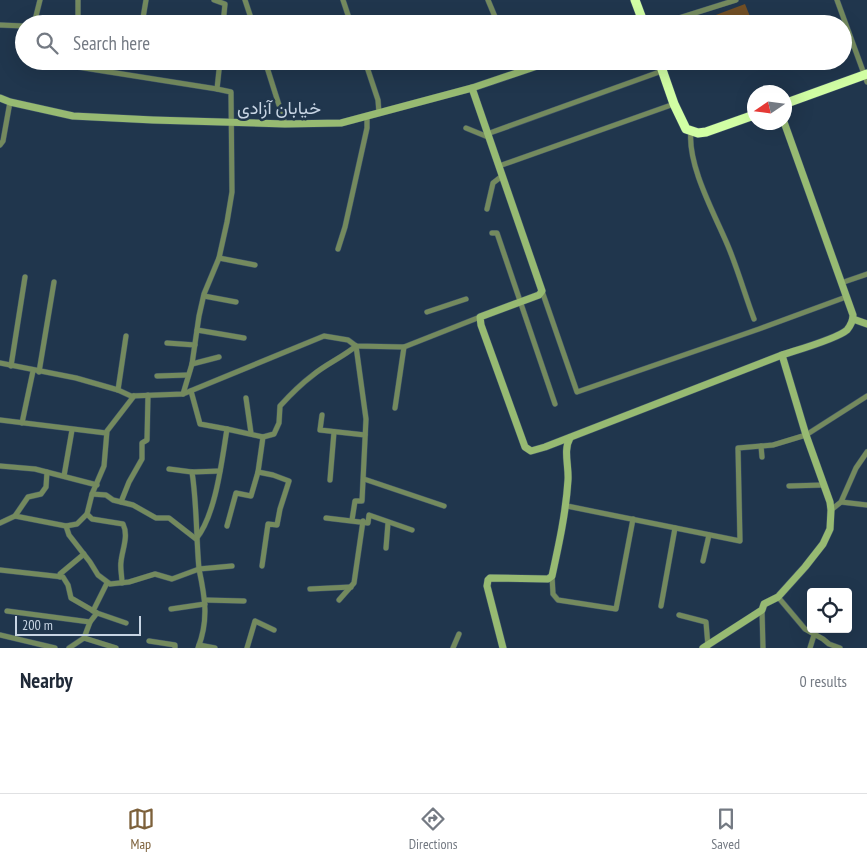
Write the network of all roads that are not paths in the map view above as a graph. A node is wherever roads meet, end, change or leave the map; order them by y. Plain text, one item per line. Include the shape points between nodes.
1 (40, 0) edge
2 (78, 0) edge
3 (146, 0) edge
4 (214, 0) edge
5 (246, 0) edge
6 (342, 0) edge
7 (488, 0) edge
8 (635, 0) edge
9 (733, 0) edge
10 (837, 0) edge
11 (36, 15) edge
12 (78, 15) edge
13 (144, 15) edge
14 (224, 15) edge
15 (250, 15) edge
16 (348, 15) edge
17 (494, 15) edge
18 (641, 15) edge
19 (687, 15) edge
20 (843, 15) edge
21 (0, 25) edge
22 (15, 26) edge
23 (852, 40) edge
24 (97, 70) edge
25 (219, 70) edge
26 (269, 70) edge
27 (368, 70) edge
28 (517, 70) edge
29 (526, 70) edge
30 (662, 71) joint
31 (518, 73) junction
32 (866, 77) edge
33 (472, 88) junction
34 (217, 89) junction
35 (0, 98) edge
36 (792, 101) edge
37 (10, 102) junction
38 (674, 104) junction
39 (379, 113) junction
40 (368, 117) junction
41 (747, 117) edge
42 (232, 122) junction
43 (286, 124) junction
44 (466, 128) dead end
45 (787, 130) edge
46 (691, 131) junction
47 (488, 135) junction
48 (0, 145) edge
49 (499, 166) junction
50 (502, 176) junction
51 (487, 210) dead end
52 (492, 233) dead end
53 (338, 250) dead end
54 (219, 258) junction
55 (254, 265) dead end
56 (867, 274) edge
57 (25, 277) dead end
58 (54, 282) dead end
59 (841, 283) junction
60 (542, 291) junction
61 (204, 296) junction
62 (846, 297) junction
63 (466, 299) dead end
64 (520, 301) junction
65 (236, 302) dead end
66 (427, 312) dead end
67 (480, 316) junction
68 (754, 319) dead end
69 (853, 319) junction
70 (867, 324) edge
71 (197, 330) junction
72 (126, 336) dead end
73 (244, 338) dead end
74 (167, 344) dead end
75 (195, 344) junction
76 (356, 346) junction
77 (404, 347) junction
78 (782, 355) junction
79 (219, 357) dead end
80 (0, 363) edge
81 (192, 364) junction
82 (11, 366) junction
83 (32, 370) junction
84 (39, 372) junction
85 (188, 375) junction
86 (157, 376) dead end
87 (118, 390) junction
88 (191, 391) junction
89 (148, 394) junction
90 (183, 394) junction
91 (134, 396) junction
92 (867, 396) edge
93 (246, 398) dead end
94 (555, 404) dead end
95 (395, 408) dead end
96 (322, 415) dead end
97 (0, 420) edge
98 (22, 423) junction
99 (227, 428) junction
100 (72, 430) junction
101 (106, 432) junction
102 (334, 432) junction
103 (251, 433) junction
104 (366, 435) junction
105 (806, 435) junction
106 (263, 437) junction
107 (570, 438) junction
108 (559, 442) junction
109 (566, 446) junction
110 (761, 446) junction
111 (867, 452) edge
112 (762, 457) dead end
113 (0, 466) edge
114 (169, 469) dead end
115 (220, 471) junction
116 (47, 472) junction
117 (192, 472) junction
118 (258, 472) junction
119 (64, 476) junction
120 (364, 479) junction
121 (330, 480) dead end
122 (97, 485) junction
123 (789, 486) dead end
124 (823, 486) junction
125 (92, 494) junction
126 (121, 502) junction
127 (841, 502) junction
128 (867, 504) edge
129 (444, 506) dead end
130 (567, 506) junction
131 (831, 510) junction
132 (87, 514) junction
133 (15, 516) junction
134 (326, 518) dead end
135 (632, 519) junction
136 (352, 520) junction
137 (363, 522) junction
138 (0, 523) edge
139 (388, 523) junction
140 (66, 526) junction
141 (227, 526) dead end
142 (675, 528) junction
143 (412, 530) dead end
144 (709, 535) junction
145 (196, 539) junction
146 (386, 548) dead end
147 (84, 554) junction
148 (703, 561) dead end
149 (232, 566) dead end
150 (262, 566) dead end
151 (199, 569) junction
152 (0, 570) edge
153 (552, 576) junction
154 (60, 577) junction
155 (107, 583) junction
156 (122, 583) junction
157 (351, 587) junction
158 (310, 589) dead end
159 (778, 597) junction
160 (338, 600) dead end
161 (244, 601) dead end
162 (205, 602) junction
163 (661, 606) dead end
164 (171, 609) dead end
165 (762, 610) junction
166 (7, 611) dead end
167 (95, 612) junction
168 (679, 615) dead end
169 (90, 622) junction
170 (126, 623) dead end
171 (274, 630) dead end
172 (459, 634) dead end
173 (0, 635) edge
174 (814, 635) junction
175 (84, 638) junction
176 (149, 641) dead end
177 (199, 647) edge
178 (705, 647) edge
179 (832, 647) edge
180 (56, 648) edge
181 (70, 648) edge
182 (116, 648) edge
183 (175, 648) edge
184 (215, 648) edge
185 (247, 648) edge
186 (453, 648) edge
187 (503, 648) edge
188 (763, 648) edge
189 (810, 648) edge
190 (840, 648) edge

1 - 11 street
2 - 12 street
3 - 13 street
4 - 14 street via 225,4
5 - 15 street
6 - 16 street
7 - 17 street
8 - 18 highway
9 - 19 street
10 - 20 street
21 - 22 street
23 - 32 street
24 - 34 street
25 - 34 street
26 - 43 street
27 - 39 street
28 - 31 street
29 - 31 street, خیابان آزادی
30 - 38 highway
30 - 47 street
31 - 33 street, خیابان آزادی
32 - 36 highway
33 - 39 street, خیابان آزادی
33 - 47 street
34 - 42 street via 231,92
35 - 37 street, خیابان آزادی
37 - 42 street, خیابان آزادی via 73,116
37 - 48 street
38 - 46 highway via 686,128
38 - 49 street
39 - 40 street, خیابان آزادی
40 - 43 street, خیابان آزادی via 341,123
40 - 53 street
41 - 46 highway via 706,132
42 - 43 street, خیابان آزادی
42 - 54 street via 232,192
44 - 47 street
45 - 59 street
46 - 68 street via 694,165
47 - 49 street
49 - 50 street
50 - 51 street via 493,183
50 - 60 street
52 - 64 street via 496,233
54 - 55 street
54 - 61 street
56 - 59 street
57 - 82 street
58 - 84 street
59 - 62 street
60 - 62 street via 577,392
60 - 64 street via 540,295
61 - 65 street
61 - 71 street
62 - 69 street
63 - 66 street
64 - 67 street
64 - 94 street
67 - 77 street
67 - 108 street via 525,447 530,451
69 - 70 street
69 - 78 street via 845,332
71 - 73 street
71 - 75 street
72 - 87 street
74 - 75 street
75 - 81 street
76 - 77 street
76 - 88 street via 348,340 324,336
76 - 104 street
76 - 106 street via 314,374 290,395 280,406 279,423 274,434
77 - 95 street
78 - 105 street
78 - 107 street
79 - 81 street
80 - 82 street
81 - 85 street
82 - 83 street
83 - 84 street
83 - 98 street
84 - 87 street
85 - 86 street
85 - 90 street
87 - 91 street
88 - 90 street
88 - 99 street via 200,424
89 - 90 street
89 - 91 street
89 - 126 street via 147,440 142,442 142,459
91 - 101 street
92 - 105 street
93 - 103 street
96 - 102 street via 320,430
97 - 98 street
98 - 100 street
99 - 103 street
99 - 115 street
100 - 101 street
100 - 119 street
101 - 122 street via 104,466
102 - 104 street
102 - 121 street
103 - 106 street
104 - 120 street
105 - 110 street
105 - 124 street
106 - 118 street
107 - 108 street
107 - 109 street
108 - 109 street
109 - 130 street
110 - 112 street
110 - 144 street via 738,448 740,541
111 - 127 street
113 - 116 street
114 - 117 street
115 - 117 street
115 - 145 street via 211,509 202,533
116 - 119 street
116 - 133 street via 46,486 41,494 28,497
117 - 145 street via 196,495
118 - 141 street via 251,496 236,493
118 - 150 street via 289,481 277,525 268,524
119 - 122 street
120 - 129 street
120 - 136 street via 362,501 355,501
122 - 125 street
123 - 124 street
124 - 131 street
125 - 126 street via 106,495
125 - 132 street
126 - 145 street via 156,518 169,518
127 - 128 street
127 - 131 street
130 - 135 street
130 - 153 street
131 - 159 street via 830,529 824,544
132 - 140 street via 76,524
132 - 156 street via 92,519 123,524
133 - 138 street
133 - 140 street
134 - 136 street
135 - 142 street
135 - 153 street via 616,609 558,600 552,594
136 - 137 street
137 - 139 street via 368,523 369,515
137 - 157 street via 356,574
139 - 143 street
139 - 146 street
140 - 147 street via 68,536
142 - 144 street
142 - 163 street
144 - 148 street
145 - 151 street
147 - 154 street
147 - 155 street
149 - 151 street
151 - 156 street via 172,579 155,574
151 - 162 street
152 - 154 street
153 - 187 street via 488,580
154 - 167 street via 68,585 70,598
155 - 156 street
155 - 167 street
157 - 158 street
157 - 160 street
159 - 165 street via 764,604
159 - 174 street
161 - 162 street
162 - 164 street
162 - 177 street
165 - 178 street
165 - 188 street
166 - 169 street
167 - 169 street
167 - 170 street
168 - 178 street via 706,622
169 - 175 street
171 - 185 street via 255,622
172 - 186 street
173 - 180 street
174 - 179 street
174 - 189 street
175 - 181 street
175 - 182 street
176 - 183 street via 175,645
177 - 184 street
179 - 190 street

